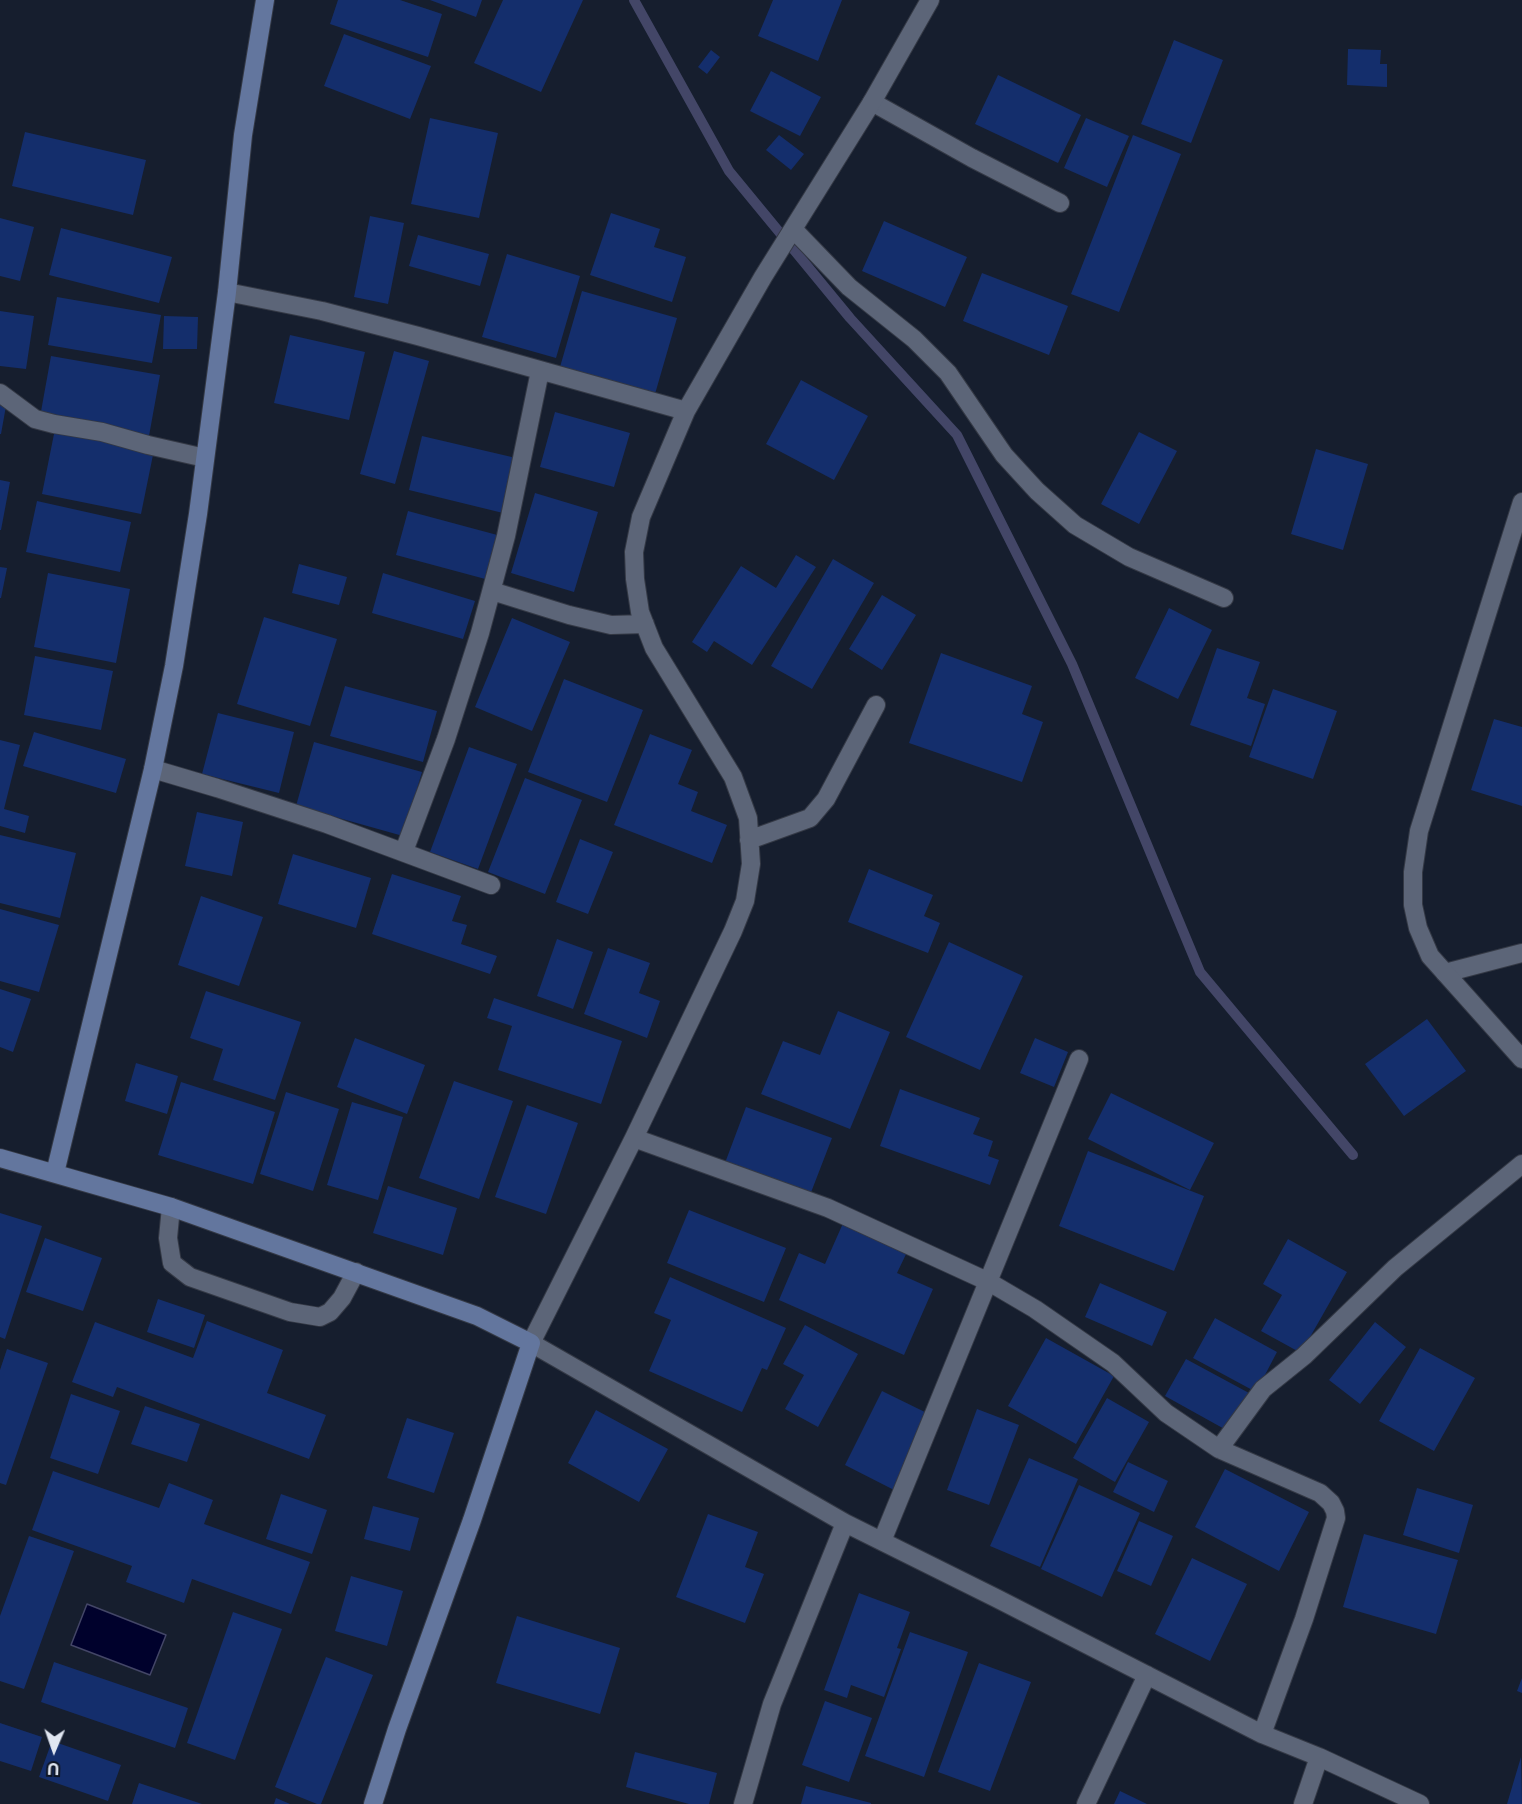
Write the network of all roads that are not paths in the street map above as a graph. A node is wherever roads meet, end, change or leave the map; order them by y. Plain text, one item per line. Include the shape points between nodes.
1 (265, 0) edge
2 (930, 0) edge
3 (872, 102) junction
4 (1060, 203) dead end
5 (791, 232) junction
6 (227, 292) junction
7 (540, 371) junction
8 (0, 393) edge
9 (687, 411) junction
10 (205, 458) junction
11 (1522, 502) edge
12 (492, 591) junction
13 (1224, 598) dead end
14 (645, 624) junction
15 (876, 705) dead end
16 (153, 769) junction
17 (749, 840) junction
18 (404, 851) junction
19 (491, 885) dead end
20 (1522, 953) edge
21 (1445, 973) junction
22 (1079, 1059) dead end
23 (1522, 1059) edge
24 (634, 1138) junction
25 (0, 1158) edge
26 (1522, 1164) edge
27 (55, 1173) junction
28 (171, 1207) junction
29 (356, 1272) junction
30 (989, 1282) junction
31 (531, 1343) junction
32 (1219, 1449) junction
33 (845, 1523) junction
34 (882, 1541) junction
35 (1147, 1675) junction
36 (1262, 1734) junction
37 (1319, 1757) junction
38 (373, 1804) edge
39 (743, 1804) edge
40 (1086, 1804) edge
41 (1303, 1804) edge
42 (1420, 1804) edge

1 - 6 street via 243,135
2 - 3 street
3 - 4 street
3 - 5 street
5 - 9 street
5 - 13 street via 948,373 1004,455 1075,525 1129,557
6 - 7 street via 322,311
6 - 10 street
7 - 9 street
7 - 12 street
8 - 10 street via 35,419
9 - 14 street via 641,517 634,552 640,612
10 - 16 street via 174,666
11 - 21 street via 1419,831 1413,905 1430,956
12 - 14 street via 611,625
12 - 18 street via 446,739
14 - 17 street via 654,648 733,777 748,818
15 - 17 street via 826,799 810,818
16 - 18 street
16 - 27 street
17 - 24 street via 748,882 733,932
18 - 19 street
20 - 21 street
21 - 23 street
22 - 30 street
24 - 30 street via 828,1208
24 - 31 street
25 - 27 street
26 - 32 street via 1395,1268 1304,1356 1263,1389
27 - 28 street
28 - 29 street
28 - 29 street via 168,1238 172,1263 190,1276 290,1312 320,1317 330,1311
29 - 31 street via 477,1316
30 - 32 street via 1113,1363 1166,1413
30 - 34 street
31 - 33 street
31 - 38 street
32 - 36 street via 1320,1493 1335,1511 1304,1619
33 - 34 street
33 - 39 street via 772,1704
34 - 35 street
35 - 36 street
35 - 40 street
36 - 37 street
37 - 41 street
37 - 42 street

